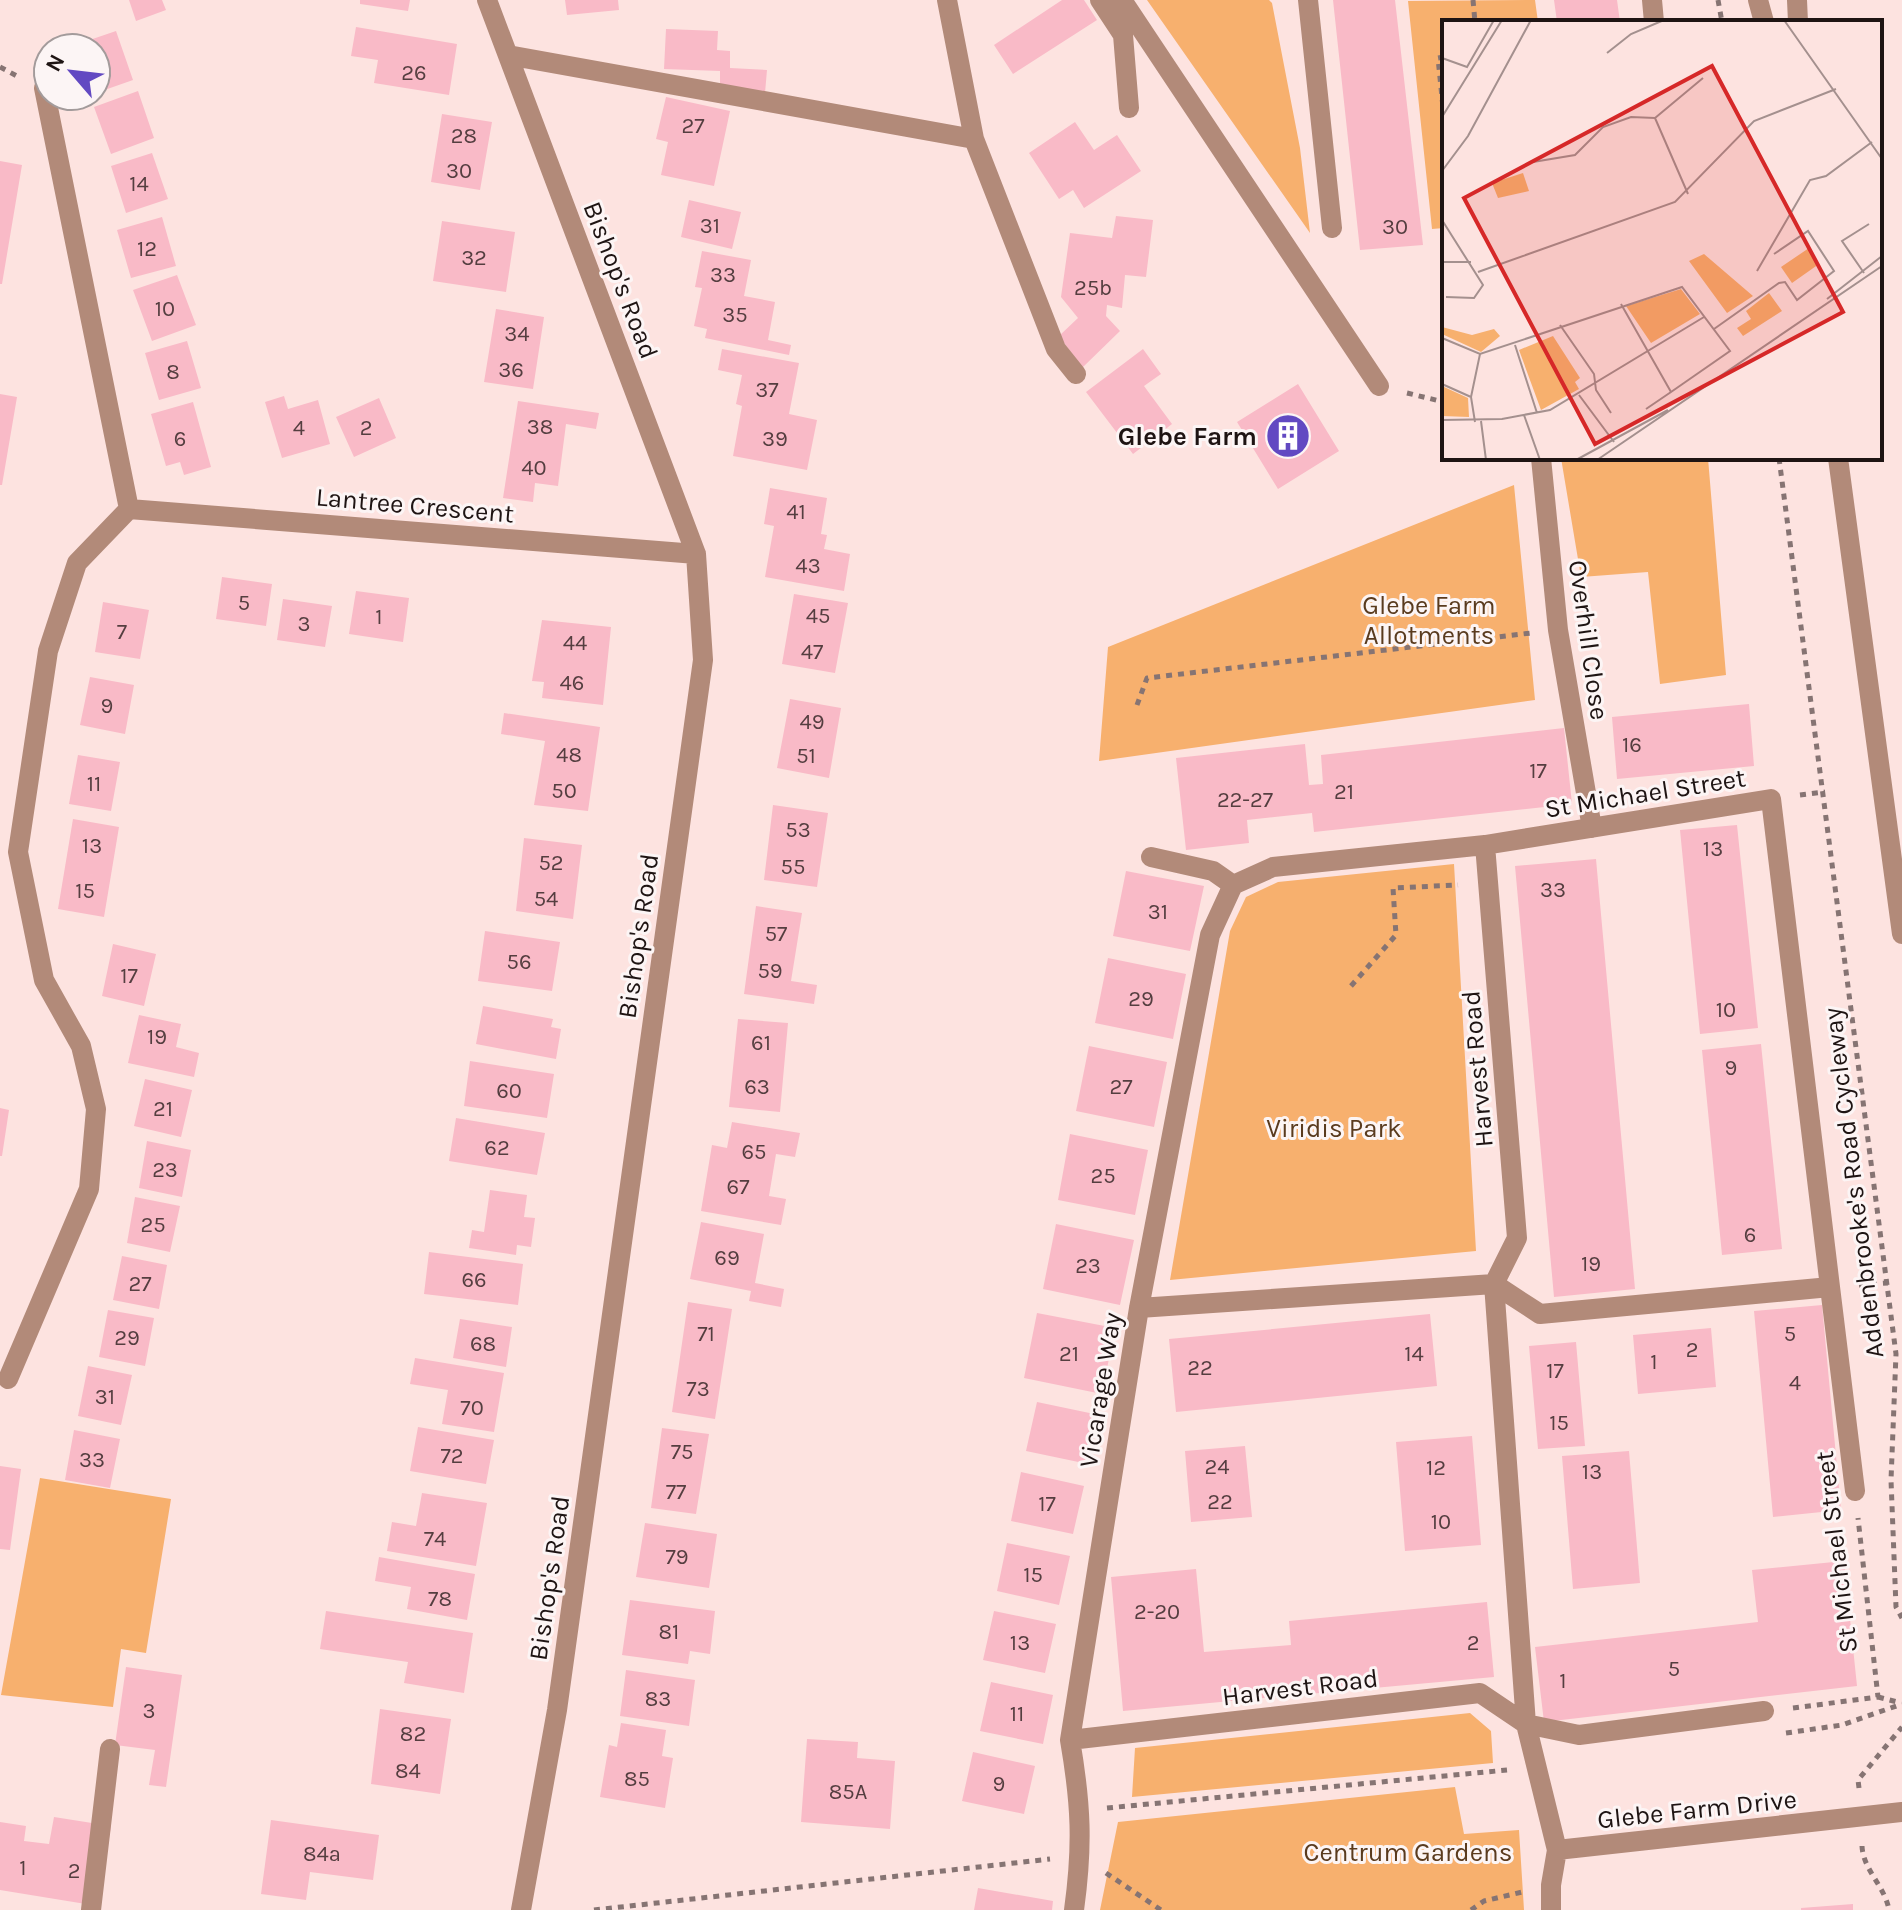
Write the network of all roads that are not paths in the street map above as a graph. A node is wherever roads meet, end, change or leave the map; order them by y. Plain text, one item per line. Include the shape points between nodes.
1 (487, 0) edge
2 (947, 0) edge
3 (1100, 0) edge
4 (1122, 0) edge
5 (1308, 0) edge
6 (1652, 0) edge
7 (1758, 0) edge
8 (1797, 0) edge
9 (1654, 20) edge
10 (1763, 20) edge
11 (1798, 20) edge
12 (508, 55) junction
13 (1129, 108) dead end
14 (49, 112) edge
15 (974, 139) junction
16 (1332, 228) dead end
17 (1076, 374) dead end
18 (1379, 386) dead end
19 (1541, 460) edge
20 (1838, 460) edge
21 (129, 509) junction
22 (696, 554) junction
23 (1592, 828) junction
24 (1485, 845) junction
25 (1151, 857) dead end
26 (1233, 885) junction
27 (1902, 934) edge
28 (1494, 1284) junction
29 (1830, 1287) junction
30 (1139, 1308) junction
31 (8, 1379) dead end
32 (1855, 1491) road end
33 (1764, 1711) road end
34 (1526, 1724) junction
35 (1070, 1740) junction
36 (110, 1749) dead end
37 (1902, 1812) edge
38 (1557, 1850) junction
39 (91, 1910) edge
40 (521, 1910) edge
41 (1074, 1910) edge
42 (1551, 1910) edge

1 - 12 street, Bishop's Road
2 - 15 street
3 - 13 street via 1123,35
4 - 18 street
5 - 16 street
6 - 9 street
7 - 10 street
8 - 11 street
12 - 15 street
12 - 22 street, Bishop's Road
14 - 21 street
15 - 17 street via 1056,349
19 - 23 street, Overhill Close via 1558,630
20 - 27 street
21 - 22 street, Lantree Crescent
21 - 31 street via 77,563 48,651 18,852 44,980 81,1046 96,1109 89,1189
22 - 40 street, Bishop's Road via 703,660 557,1710
23 - 24 street, St Michael Street
23 - 29 street, St Michael Street via 1771,799
24 - 26 street, St Michael Street via 1273,867
24 - 28 street, Harvest Road via 1517,1238
25 - 26 street via 1213,871
26 - 30 street, Vicarage Way via 1210,935
28 - 29 street via 1540,1314
28 - 30 street
28 - 34 street
29 - 32 street, St Michael Street
30 - 35 street, Vicarage Way
33 - 34 street, Harvest Road via 1579,1735
34 - 35 street, Harvest Road via 1480,1693
34 - 38 street
35 - 41 street, Vicarage Way via 1082,1811
36 - 39 street
37 - 38 street, Glebe Farm Drive
38 - 42 street

